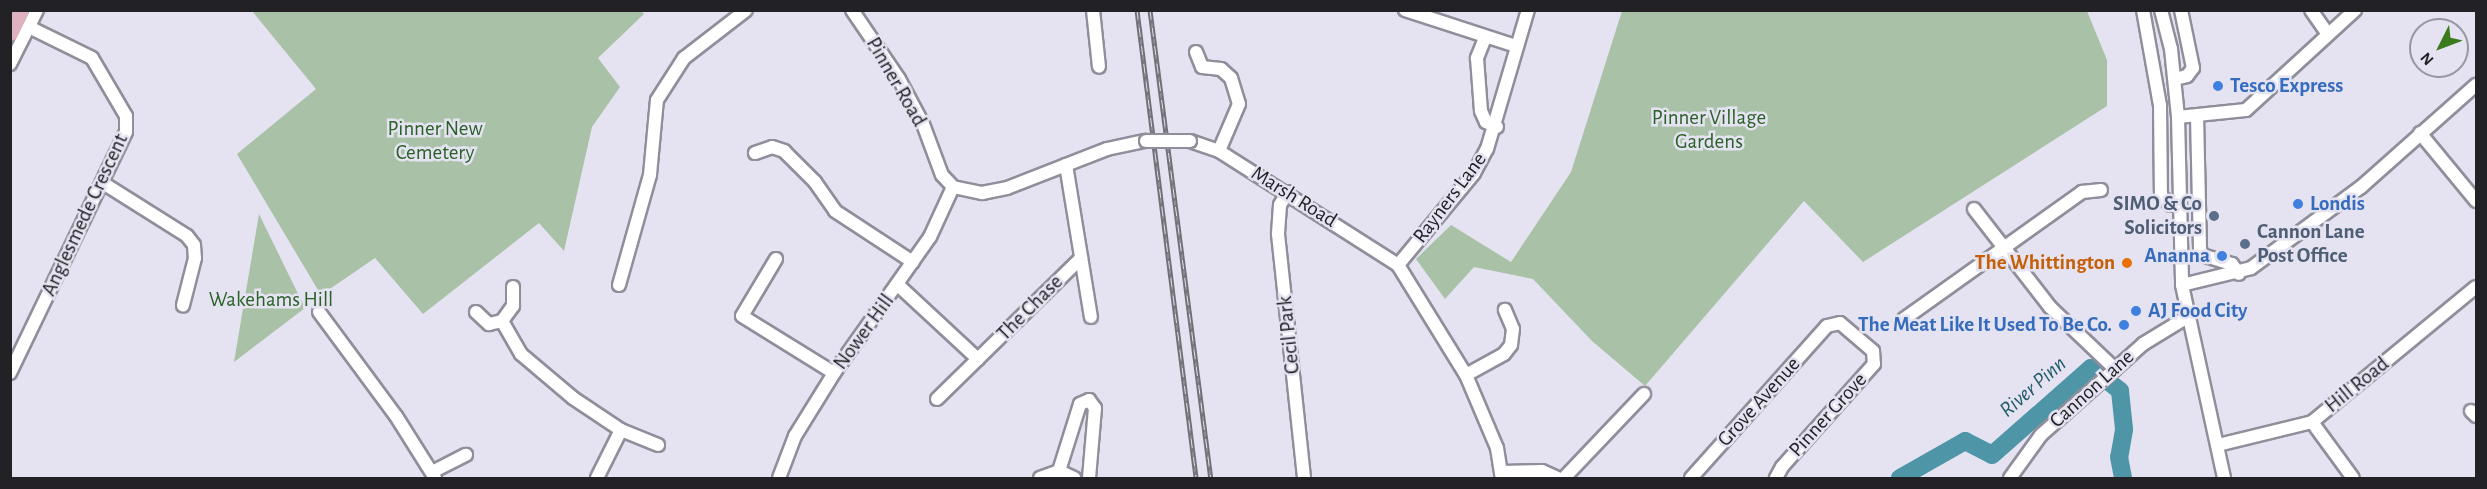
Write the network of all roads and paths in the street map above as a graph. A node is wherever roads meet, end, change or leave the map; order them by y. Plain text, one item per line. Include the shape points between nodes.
1 (21, 10) edge
2 (37, 10) edge
3 (746, 10) edge
4 (852, 10) edge
5 (1093, 10) edge
6 (1405, 10) edge
7 (1528, 10) edge
8 (2143, 10) edge
9 (2161, 10) edge
10 (2181, 10) edge
11 (2311, 10) edge
12 (2355, 10) edge
13 (29, 27) junction
14 (10, 33) edge
15 (2328, 34) junction
16 (1485, 38) junction
17 (1516, 46) junction
18 (1196, 52) dead end
19 (10, 64) edge
20 (1099, 67) dead end
21 (2175, 79) junction
22 (2476, 85) edge
23 (2197, 116) junction
24 (2178, 117) junction
25 (1497, 127) junction
26 (2420, 134) junction
27 (1219, 151) junction
28 (754, 153) dead end
29 (1066, 165) junction
30 (103, 183) junction
31 (953, 187) junction
32 (2101, 190) dead end
33 (1288, 192) junction
34 (2476, 201) edge
35 (2180, 205) junction
36 (1974, 209) dead end
37 (2006, 247) junction
38 (1081, 258) junction
39 (776, 259) dead end
40 (913, 262) junction
41 (1398, 265) junction
42 (2239, 274) junction
43 (619, 285) dead end
44 (898, 285) junction
45 (2182, 285) junction
46 (513, 287) dead end
47 (2476, 287) edge
48 (183, 306) dead end
49 (1505, 310) dead end
50 (319, 312) dead end
51 (476, 312) dead end
52 (2189, 316) junction
53 (1091, 317) dead end
54 (1904, 319) dead end
55 (502, 321) junction
56 (1827, 326) joint
57 (978, 359) junction
58 (2112, 372) junction
59 (10, 373) edge
60 (834, 373) junction
61 (1466, 375) junction
62 (1644, 394) dead end
63 (937, 399) dead end
64 (2312, 422) junction
65 (621, 430) junction
66 (658, 445) dead end
67 (2218, 445) junction
68 (465, 455) dead end
69 (1059, 471) junction
70 (434, 475) edge
71 (1502, 475) edge
72 (597, 478) edge
73 (779, 478) edge
74 (1040, 478) edge
75 (1074, 478) edge
76 (1089, 478) edge
77 (1304, 478) edge
78 (1558, 478) edge
79 (1564, 478) edge
80 (1691, 478) edge
81 (1776, 478) edge
82 (2010, 478) edge
83 (2224, 478) edge
84 (2353, 478) edge

1 - 14 main road
2 - 13 street
3 - 43 street via 684,58 657,100 650,175
4 - 31 street, Pinner Road via 899,79 923,124 942,176
5 - 20 street
6 - 16 street
7 - 17 street, Rayners Lane
8 - 35 street via 2160,105 2161,196 2171,205
9 - 21 street
10 - 21 street via 2193,68 2187,76
11 - 15 street
12 - 15 street
13 - 19 street
13 - 30 street, Anglesmede Crescent via 92,58 126,116 126,132
15 - 23 street via 2246,110
16 - 17 street
16 - 25 street, Rayners Lane via 1477,58 1481,111 1486,122
17 - 25 street, Rayners Lane
18 - 27 street via 1202,67 1221,69 1231,78 1239,104
21 - 24 street
22 - 26 street
23 - 24 street
23 - 42 street via 2200,249 2207,257 2232,264
24 - 35 street
25 - 41 street, Rayners Lane via 1474,173
26 - 34 street
26 - 42 street via 2361,188
27 - 29 street, Marsh Road, bridge via 1190,141 1140,142 1107,149
27 - 33 street, Marsh Road
28 - 40 street via 772,147 784,151 835,211
29 - 31 street, Marsh Road via 982,192
29 - 38 street, The Chase
30 - 48 street via 187,236 194,245 195,258
30 - 59 street, Anglesmede Crescent
31 - 40 street, Nower Hill via 938,223
32 - 37 street via 2082,192
33 - 41 street, Marsh Road
33 - 77 street, Cecil Park via 1280,205 1278,234
35 - 45 street
36 - 37 street
37 - 54 street
37 - 58 street via 2050,307
38 - 53 street, The Chase
38 - 57 street, The Chase
39 - 60 street via 742,316
40 - 44 street, Nower Hill
41 - 61 street, Marsh Road
42 - 45 street
44 - 57 street, The Chase
44 - 60 street, Nower Hill
45 - 52 street
46 - 55 street via 513,306
47 - 64 street, Hill Road
49 - 61 street via 1513,329 1511,345 1504,354
50 - 70 street
51 - 55 street via 489,324
52 - 58 street, Cannon Lane via 2143,344
52 - 67 street
55 - 65 street via 521,354 573,398
56 - 80 street, Grove Avenue
56 - 81 street, Pinner Grove via 1844,325 1873,351 1874,364
57 - 63 street, The Chase
58 - 82 street, Cannon Lane via 2041,435
60 - 73 street, Nower Hill via 795,436
61 - 71 street, Marsh Road via 1497,448
62 - 79 street
64 - 67 street, Hill Road
64 - 84 street
65 - 66 street
65 - 72 street
67 - 83 street
68 - 70 street
69 - 74 street
69 - 75 street
69 - 76 street via 1080,404 1089,400 1095,408
71 - 78 street via 1542,471

